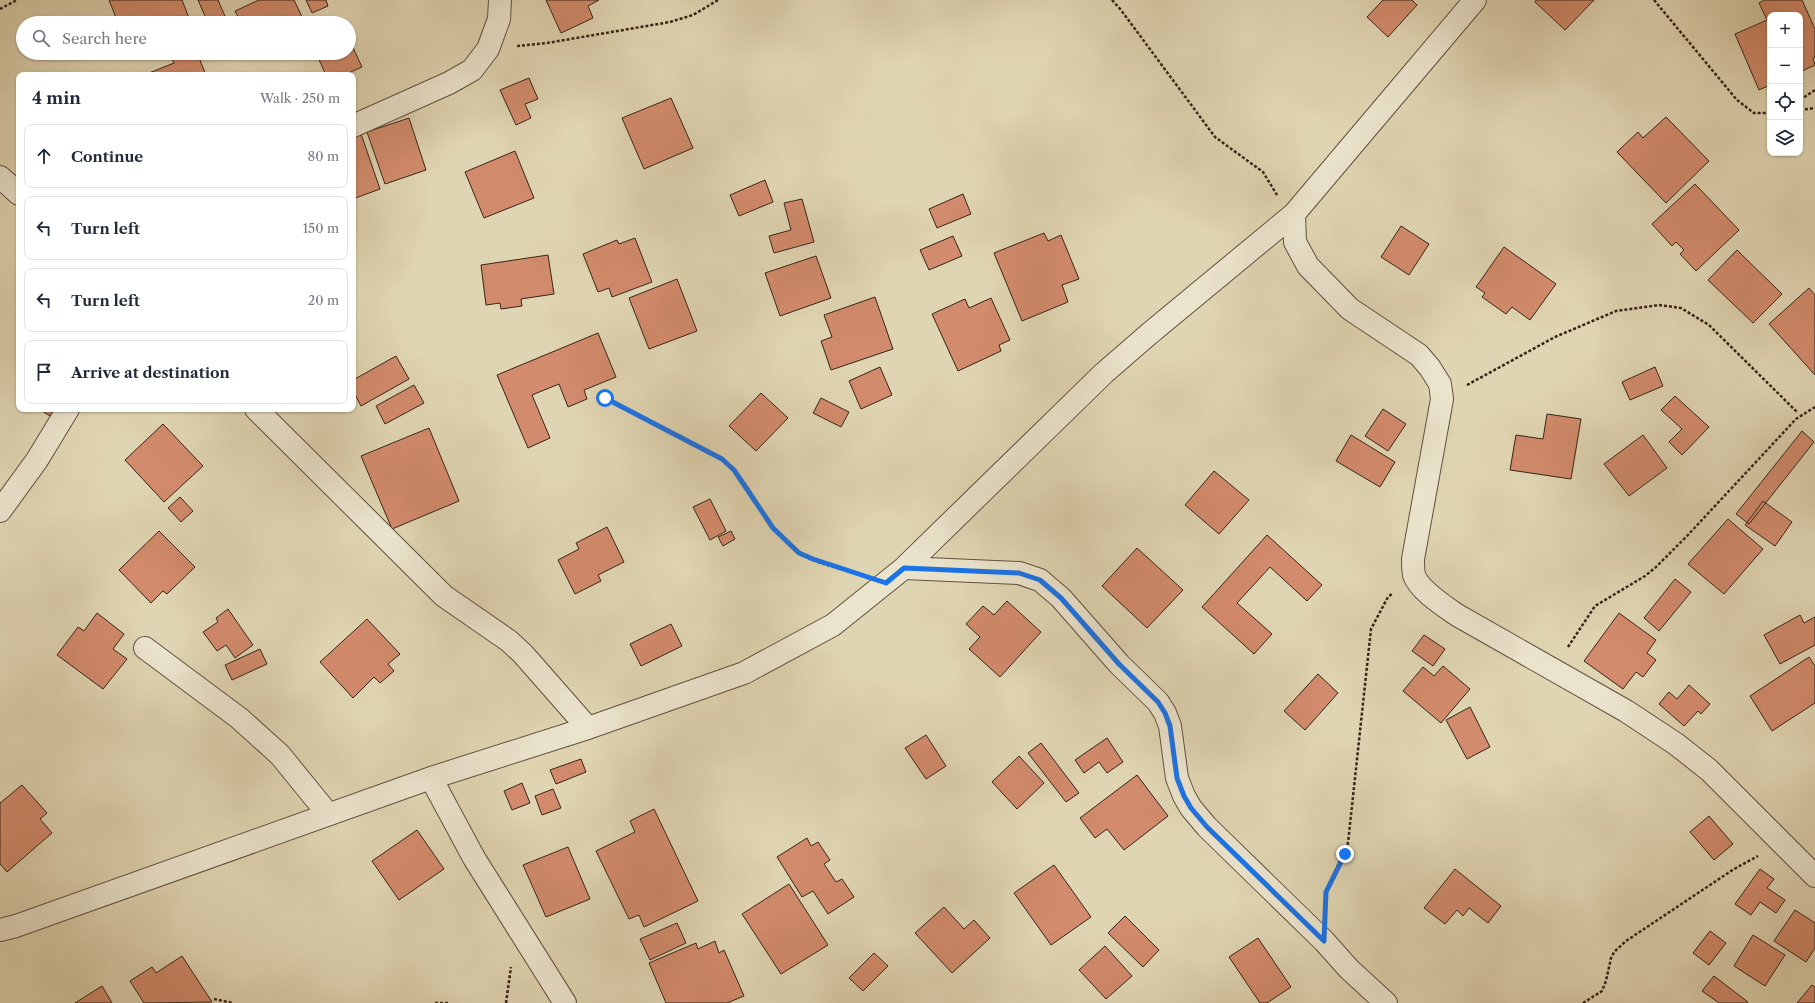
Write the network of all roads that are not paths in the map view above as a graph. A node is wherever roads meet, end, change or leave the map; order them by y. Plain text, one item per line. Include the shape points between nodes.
1 (500, 0) edge
2 (1475, 0) edge
3 (356, 125) edge
4 (0, 177) edge
5 (16, 191) edge
6 (1287, 219) junction
7 (66, 412) edge
8 (259, 412) edge
9 (0, 511) edge
10 (904, 568) junction
11 (145, 648) dead end
12 (588, 728) junction
13 (431, 778) junction
14 (328, 814) junction
15 (1815, 876) edge
16 (0, 930) edge
17 (565, 1003) edge
18 (1386, 1003) edge

1 - 3 street via 499,19 488,49 472,70
2 - 6 street
4 - 5 street
6 - 10 street via 1104,373
6 - 15 street via 1295,242 1308,266 1350,309 1419,355 1440,384 1442,399 1413,559 1414,576 1421,586 1447,608 1626,711 1676,744 1709,770
7 - 9 street via 37,460
8 - 12 street via 444,596 509,641
10 - 12 street via 833,625 744,674
10 - 18 street via 1019,573 1040,580 1061,598 1119,664 1162,707 1170,726 1177,778 1191,808 1207,827
11 - 14 street via 239,718 280,754
12 - 13 street
13 - 14 street
13 - 17 street via 474,858
14 - 16 street

